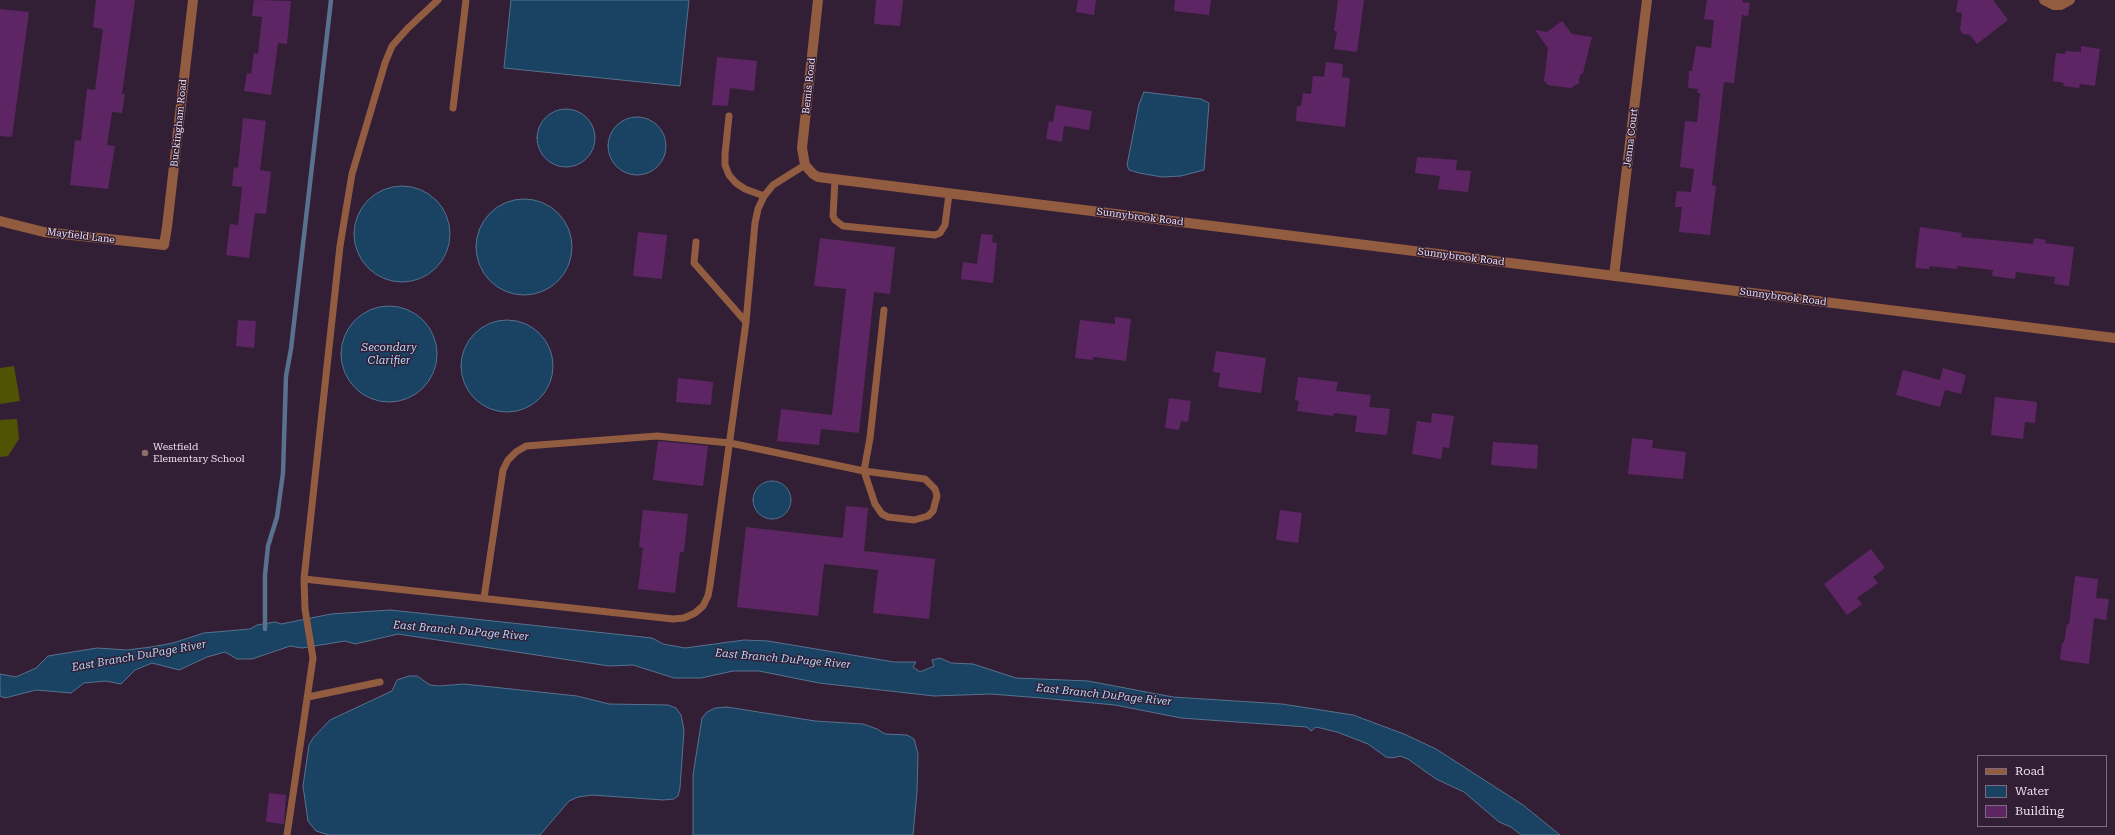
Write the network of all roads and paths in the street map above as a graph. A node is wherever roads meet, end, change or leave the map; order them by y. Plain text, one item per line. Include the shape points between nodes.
1 (193, 0) edge
2 (438, 0) edge
3 (466, 0) edge
4 (818, 0) edge
5 (1647, 0) edge
6 (2044, 0) edge
7 (2070, 0) edge
8 (453, 108) dead end
9 (729, 116) dead end
10 (807, 168) junction
11 (835, 180) junction
12 (949, 194) junction
13 (764, 196) junction
14 (0, 221) edge
15 (696, 242) dead end
16 (164, 245) joint
17 (1614, 276) junction
18 (884, 310) dead end
19 (746, 322) junction
20 (2115, 338) edge
21 (730, 444) junction
22 (864, 471) junction
23 (304, 579) junction
24 (484, 598) junction
25 (380, 682) dead end
26 (308, 697) junction
27 (287, 835) edge

1 - 16 street, Buckingham Road
2 - 23 lane via 392,46 382,70 352,174 340,246
3 - 8 lane
4 - 10 street, Bemis Road via 802,148
5 - 17 street, Jenna Court
6 - 7 street via 2054,5 2061,5
9 - 13 lane via 724,154 729,175 745,189
10 - 11 street, Sunnybrook Road via 818,177
10 - 13 lane via 773,185
11 - 12 street, Sunnybrook Road
11 - 12 lane via 833,216 843,226 935,235 940,233 945,225
12 - 17 street, Sunnybrook Road
13 - 19 lane via 755,223
14 - 16 street, Mayfield Lane via 44,232
15 - 19 lane via 694,263
17 - 20 street, Sunnybrook Road
18 - 22 lane
19 - 21 lane
21 - 22 lane
21 - 24 lane via 657,436 537,444 526,446 516,452 508,460 504,470
21 - 24 lane via 708,596 703,606 695,613 673,619
22 - 22 lane via 924,479 935,489 937,496 933,511 928,516 914,520 882,514 875,504
23 - 24 lane
23 - 26 lane via 305,609 313,658
25 - 26 lane
26 - 27 lane

